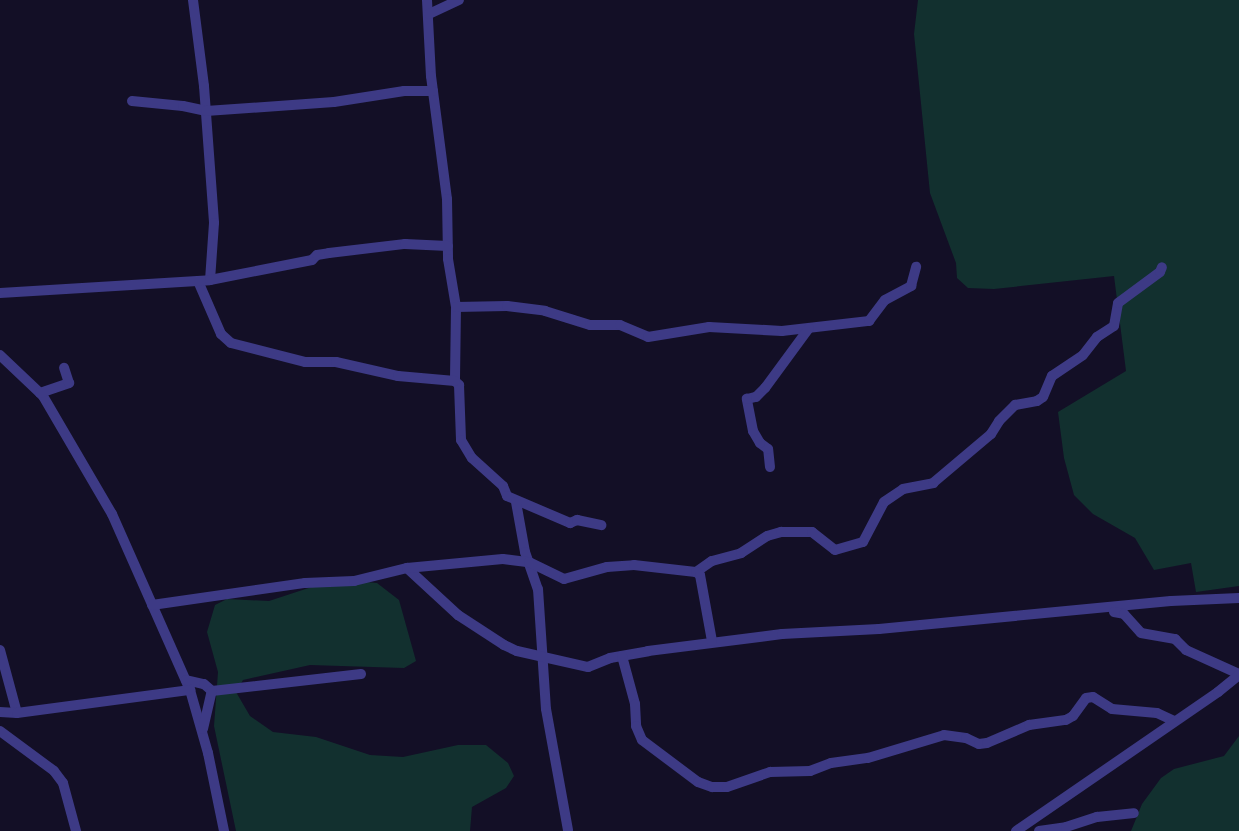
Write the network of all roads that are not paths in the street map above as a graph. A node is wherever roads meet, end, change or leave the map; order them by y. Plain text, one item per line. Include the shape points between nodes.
1 (193, 0) edge
2 (427, 0) edge
3 (459, 0) edge
4 (429, 14) junction
5 (433, 91) junction
6 (132, 101) dead end
7 (206, 111) junction
8 (448, 246) junction
9 (916, 267) dead end
10 (1162, 267) dead end
11 (210, 280) junction
12 (198, 281) junction
13 (0, 293) edge
14 (456, 307) junction
15 (809, 328) junction
16 (0, 355) edge
17 (64, 368) dead end
18 (455, 381) junction
19 (40, 393) junction
20 (770, 467) dead end
21 (516, 502) junction
22 (601, 525) dead end
23 (529, 562) junction
24 (407, 568) junction
25 (696, 572) junction
26 (1239, 598) edge
27 (152, 605) junction
28 (1109, 609) junction
29 (712, 641) junction
30 (0, 650) edge
31 (622, 656) junction
32 (543, 657) junction
33 (361, 674) dead end
34 (1239, 674) edge
35 (188, 685) junction
36 (212, 691) junction
37 (0, 712) edge
38 (18, 713) junction
39 (1174, 721) junction
40 (0, 731) edge
41 (202, 731) junction
42 (1134, 813) dead end
43 (568, 830) edge
44 (76, 831) edge
45 (224, 831) edge
46 (1016, 831) edge
47 (1039, 831) edge

1 - 7 street
2 - 4 street
3 - 4 street
4 - 5 street
5 - 7 street via 404,91 334,102
5 - 8 street via 448,199
6 - 7 street
7 - 11 street via 214,223
8 - 11 street via 405,244 329,253 317,255 312,260
8 - 14 street
9 - 15 street via 911,286 885,300 869,321
10 - 25 street via 1160,272 1118,303 1114,326 1097,337 1083,355 1052,376 1043,397 1015,405 991,434 933,483 903,489 884,502 863,542 835,550 812,532 781,532
11 - 12 street
12 - 13 street
12 - 18 street via 221,334 231,343 305,362 336,362 398,376
14 - 15 street via 507,306 545,311 590,325 620,325 648,337 709,327 782,331
14 - 18 street
15 - 20 street via 765,388 756,397 747,399 753,431 760,444 768,449
16 - 19 street
17 - 19 street via 69,383
18 - 21 street via 459,385 461,440 472,458
19 - 27 street via 112,514
21 - 22 street via 570,523 578,520
21 - 23 street
23 - 24 street via 503,559
23 - 25 street via 564,579 621,565
23 - 32 street via 538,589
24 - 27 street via 354,581 305,583
24 - 32 street via 458,615 504,645
25 - 29 street via 704,585
26 - 28 street via 1171,601
27 - 35 street
28 - 29 street
28 - 34 street via 1124,614 1141,633 1175,639 1186,650
29 - 31 street
30 - 38 street
31 - 32 street via 588,666
31 - 39 street via 642,740 698,782 712,787 727,787 770,772 810,771 830,763 868,758 944,736 966,738 979,744 1030,725 1066,720 1086,698 1093,698 1112,709 1157,713
32 - 43 street via 546,709
33 - 36 street
34 - 39 street
35 - 36 street via 204,684
35 - 38 street
35 - 41 street
36 - 41 street
37 - 38 street
39 - 46 street
40 - 44 street via 54,771 63,783
41 - 45 street
42 - 47 street via 1096,817 1066,827

